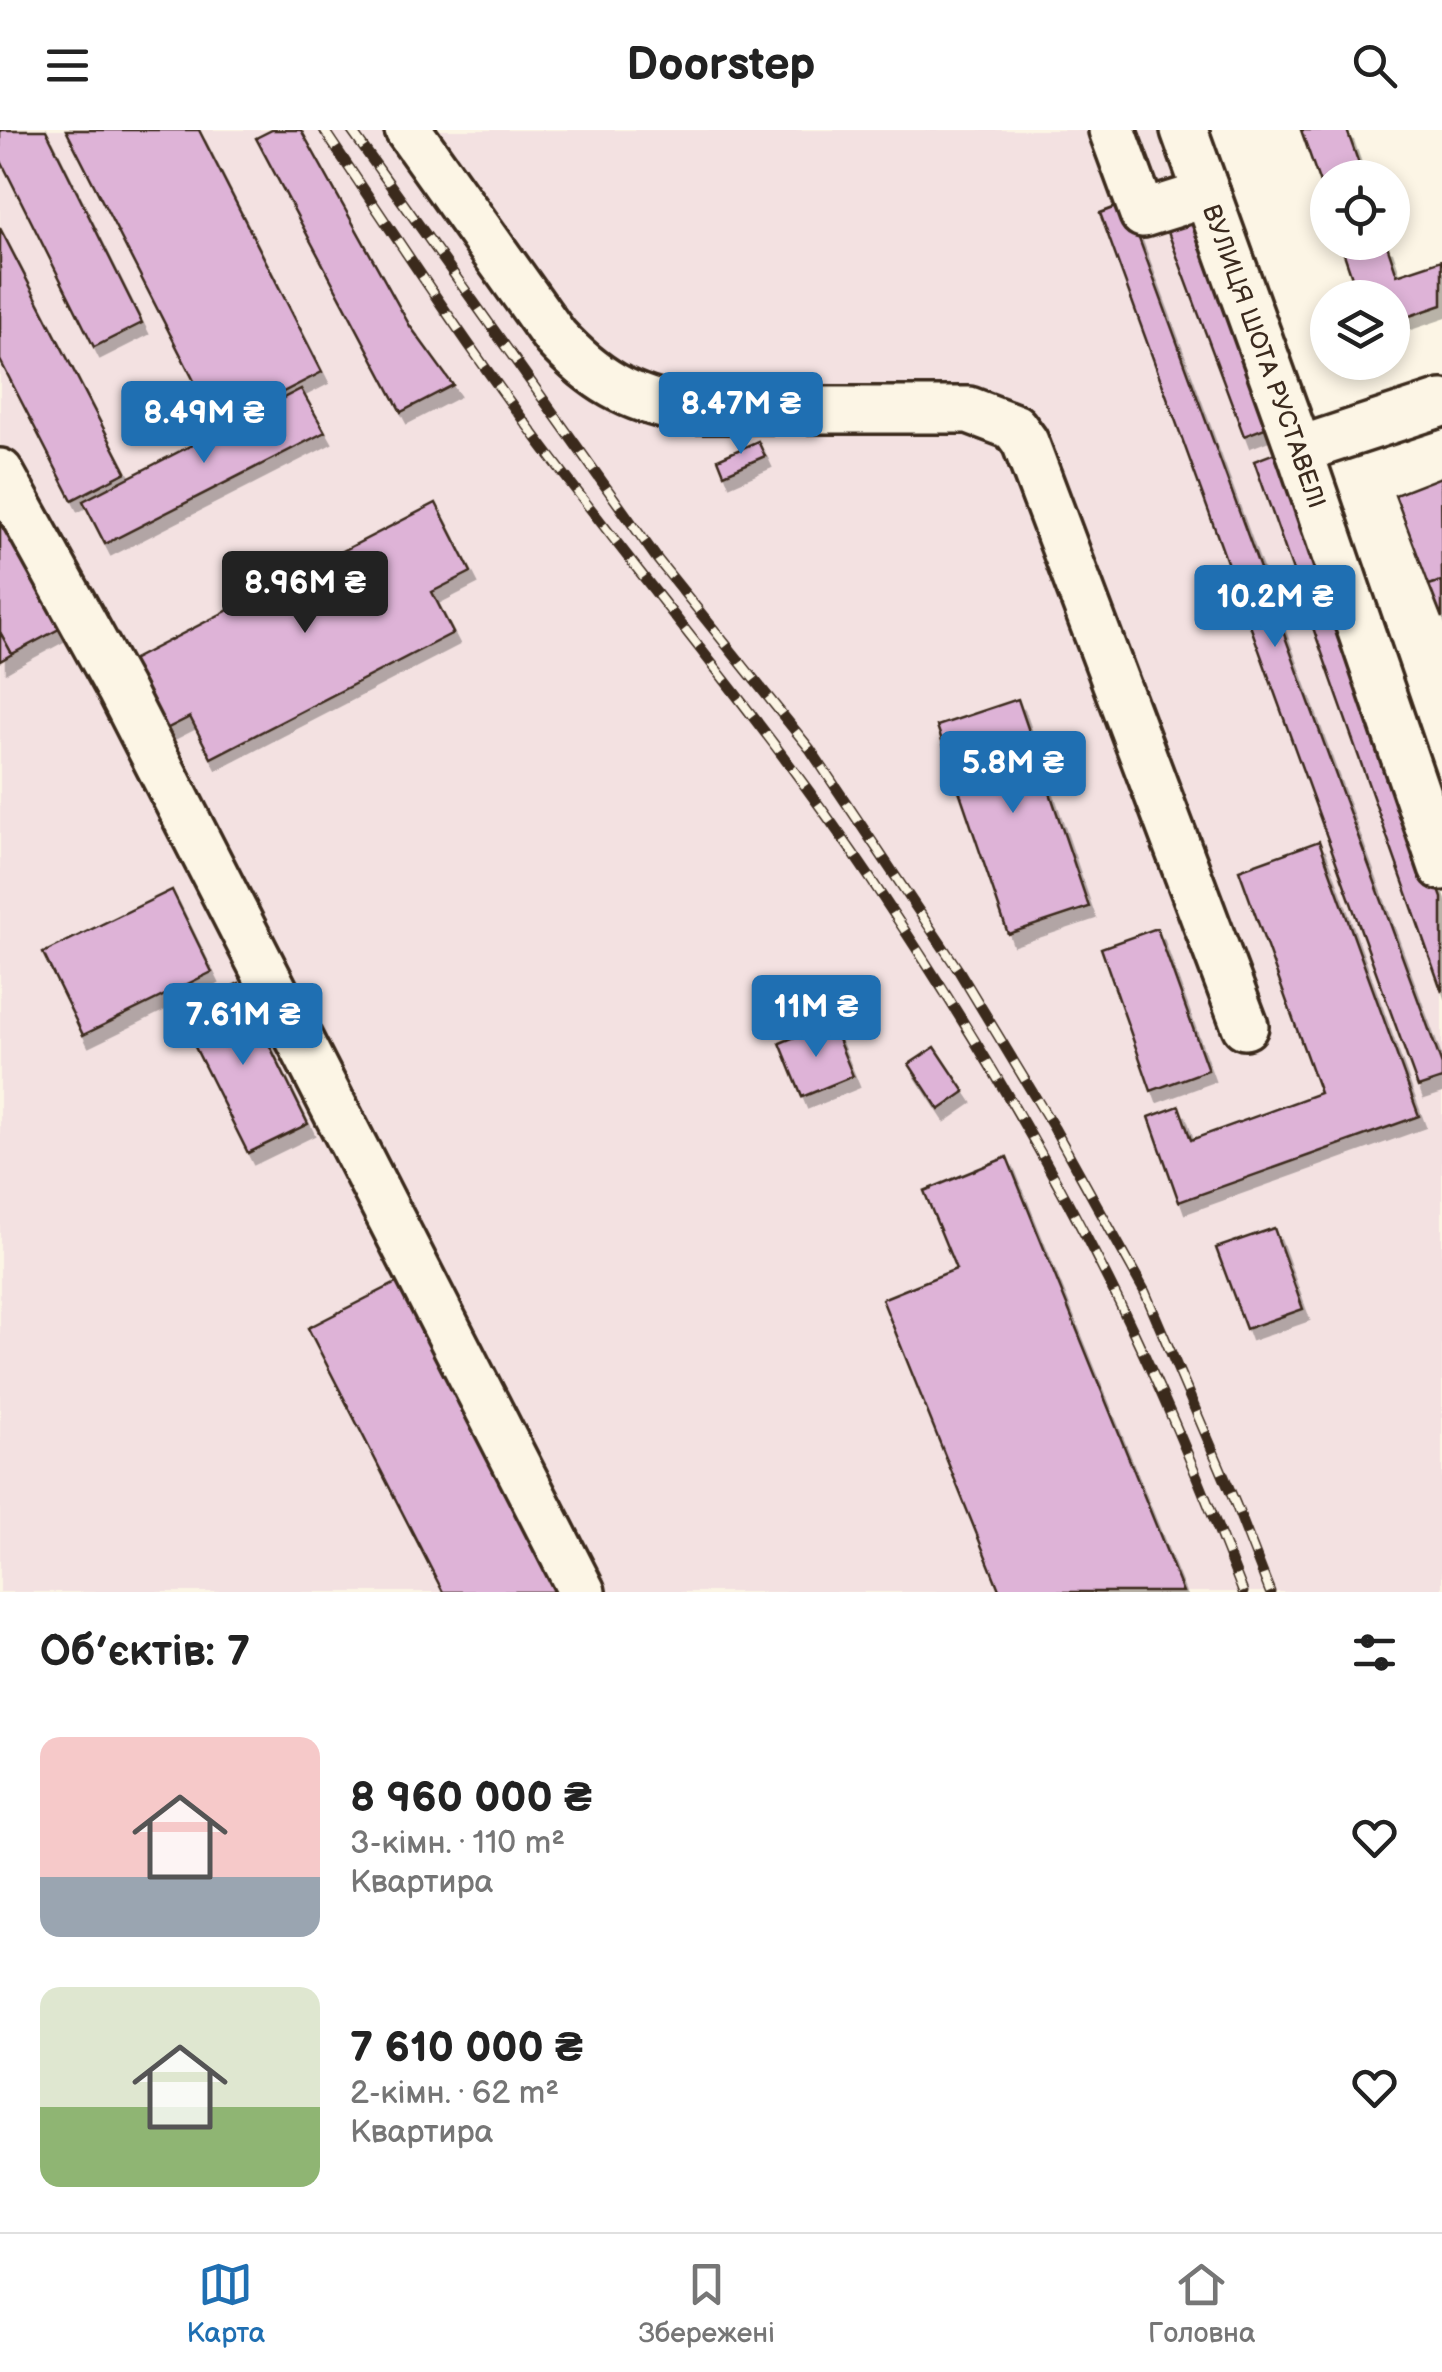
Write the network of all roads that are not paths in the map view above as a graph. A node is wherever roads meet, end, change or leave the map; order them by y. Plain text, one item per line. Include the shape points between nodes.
1 (408, 130) edge
2 (1112, 130) edge
3 (1184, 130) edge
4 (1207, 194) junction
5 (1442, 403) edge
6 (1299, 450) junction
7 (0, 472) edge
8 (1442, 867) edge
9 (1245, 1026) dead end
10 (582, 1592) edge

1 - 9 street via 555,337 606,384 650,404 685,410 969,410 1014,427 1026,442
2 - 4 street via 1143,214
3 - 4 street, ВУЛИЦЯ ШОТА РУСТАВЕЛІ
4 - 6 street, ВУЛИЦЯ ШОТА РУСТАВЕЛІ
5 - 6 street
6 - 8 street, ВУЛИЦЯ ШОТА РУСТАВЕЛІ
7 - 10 street via 120,689

